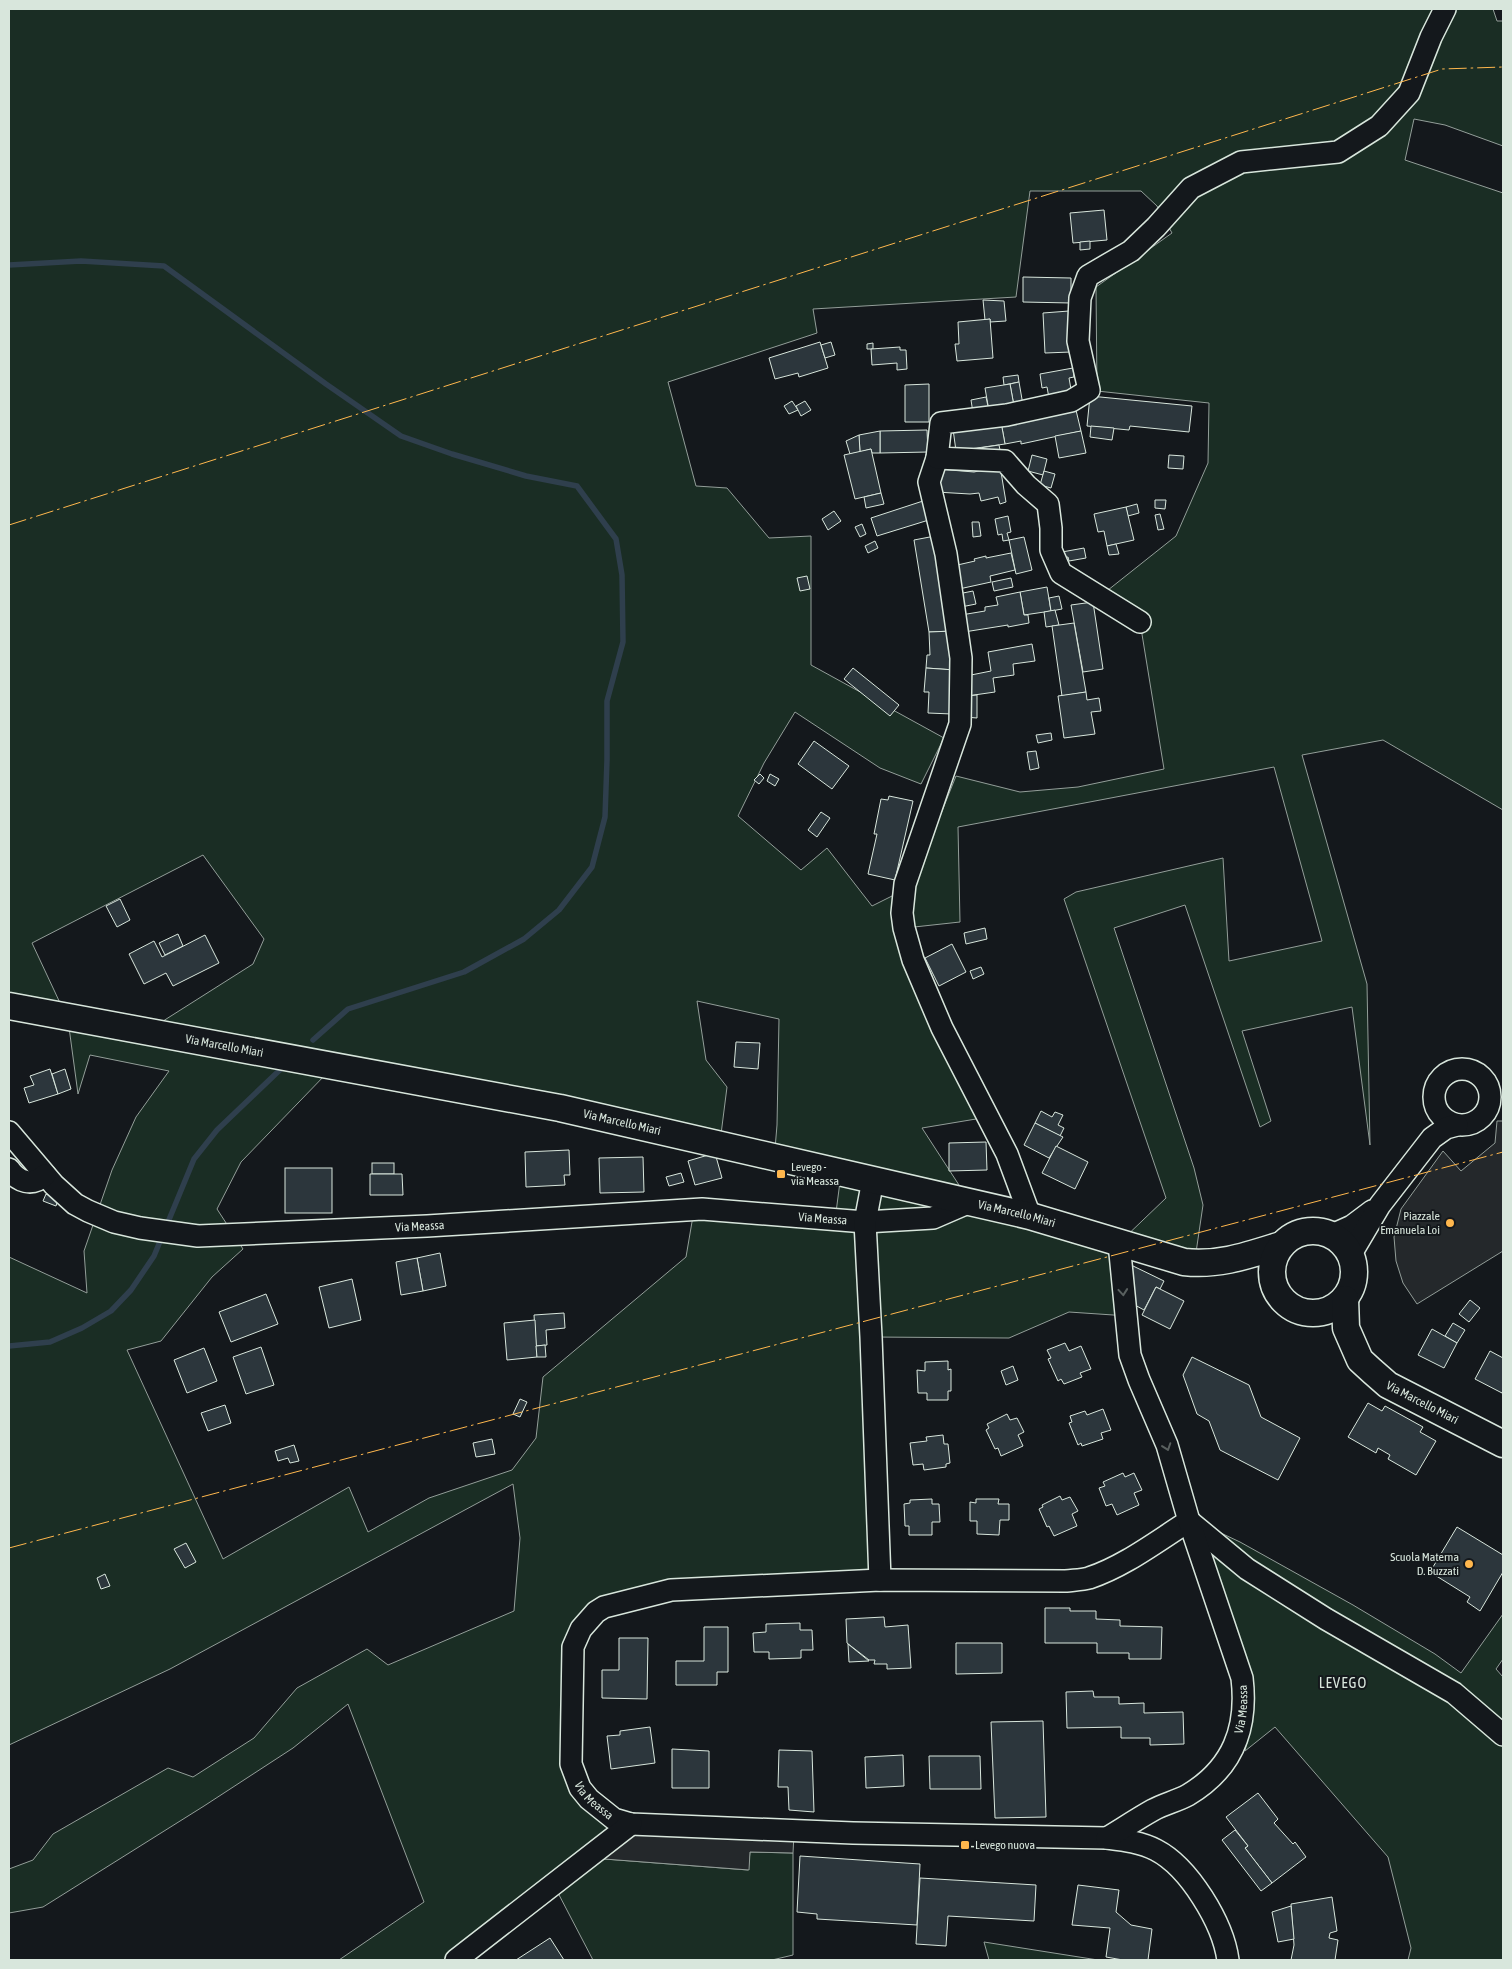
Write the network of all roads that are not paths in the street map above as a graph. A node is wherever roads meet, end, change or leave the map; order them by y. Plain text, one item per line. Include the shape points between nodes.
1 (1445, 9) edge
2 (937, 458) junction
3 (1140, 622) dead end
4 (9, 1006) edge
5 (1495, 1086) edge
6 (1437, 1110) junction
7 (1458, 1125) junction
8 (9, 1132) edge
9 (1432, 1138) junction
10 (9, 1169) edge
11 (45, 1174) junction
12 (873, 1180) junction
13 (970, 1202) junction
14 (1380, 1205) junction
15 (1030, 1216) junction
16 (865, 1222) junction
17 (1332, 1234) junction
18 (1119, 1243) junction
19 (1281, 1245) junction
20 (1351, 1254) junction
21 (1228, 1261) junction
22 (1272, 1276) junction
23 (1345, 1299) junction
24 (1313, 1314) junction
25 (1353, 1346) junction
26 (1503, 1444) edge
27 (1189, 1520) junction
28 (880, 1580) junction
29 (1503, 1735) edge
30 (631, 1824) junction
31 (1107, 1838) junction
32 (456, 1960) edge
33 (1228, 1960) edge

1 - 2 street via 1409,93 1379,126 1338,152 1241,162 1191,188 1131,251 1088,276 1080,298 1078,341 1089,390 1071,401 1007,415 941,423
2 - 3 street via 1005,461 1048,504 1050,550 1061,573
2 - 15 street via 929,482 946,554 961,658 960,724 906,884 902,913 913,960 931,1003 1007,1154
4 - 12 main road, Via Marcello Miari via 560,1108
5 - 6 street via 1473,1070 1464,1068 1447,1072 1435,1088 1433,1097
5 - 7 street via 1490,1091 1483,1116 1467,1125
6 - 7 street via 1448,1122
6 - 9 street
7 - 9 street via 1446,1128
8 - 11 street, Via Meassa
9 - 14 street
10 - 11 street via 21,1181 28,1182
11 - 16 street, Via Meassa via 75,1204 102,1218 140,1228 198,1236 702,1209
12 - 13 main road, Via Marcello Miari
12 - 16 street, Via Meassa
13 - 15 main road, Via Marcello Miari
13 - 16 street, Via Meassa via 933,1218
14 - 17 street via 1352,1226
14 - 20 street
15 - 18 main road, Via Marcello Miari
16 - 28 street, Via Meassa
17 - 19 main road, Via Marcello Miari via 1304,1231
17 - 20 main road
18 - 21 main road, Via Marcello Miari via 1184,1262
18 -> 27 street, Via Meassa via 1130,1355 1167,1445
19 - 21 main road, Via Marcello Miari
19 - 22 main road via 1275,1254
20 - 23 main road, Via Marcello Miari via 1355,1277
21 - 22 main road, Via Marcello Miari via 1252,1265
22 - 24 main road, Via Marcello Miari via 1281,1299 1296,1309
23 - 24 main road via 1331,1309
23 - 25 main road, Via Marcello Miari via 1346,1328
24 - 25 main road, Via Marcello Miari
25 - 26 main road, Via Marcello Miari via 1360,1360 1388,1384
27 - 28 street, Via Meassa via 1135,1555 1087,1579
27 - 29 street via 1247,1570 1454,1693
27 - 31 street, Via Meassa via 1242,1678 1244,1696 1240,1731 1226,1760 1202,1786
28 - 30 street, Via Meassa via 671,1590 612,1604 596,1612 581,1629 573,1647 571,1764 580,1788 589,1799 614,1819
30 - 31 street, Via Meassa
30 - 32 street
31 - 33 street, Via Meassa via 1134,1842 1156,1850 1186,1876 1212,1913

